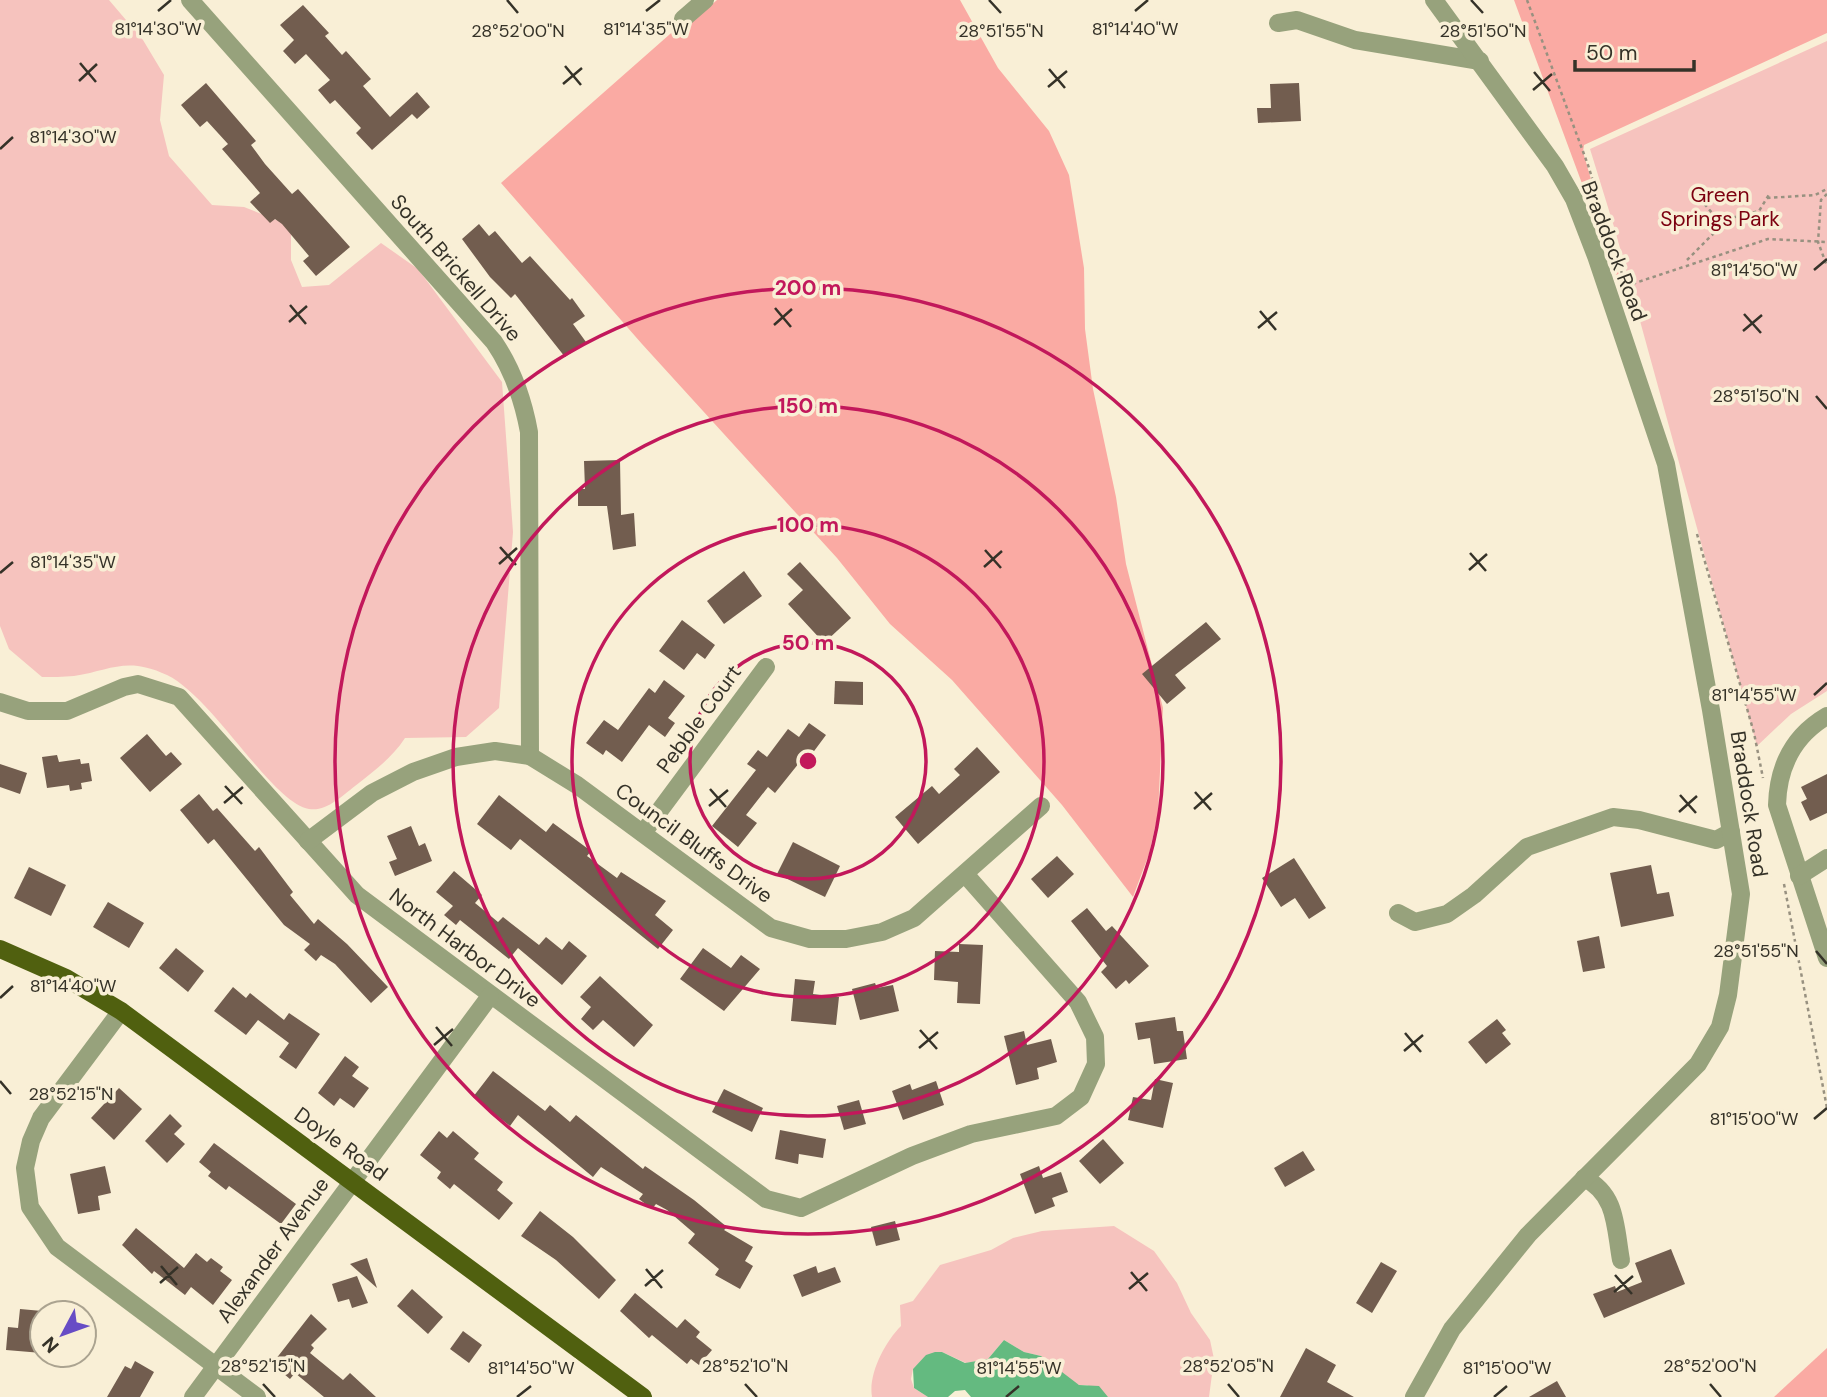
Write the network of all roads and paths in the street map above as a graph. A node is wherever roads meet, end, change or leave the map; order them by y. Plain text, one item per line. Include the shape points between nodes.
1 (190, 0) edge
2 (705, 0) edge
3 (1434, 0) edge
4 (683, 19) dead end
5 (1278, 23) dead end
6 (1480, 61) junction
7 (1714, 188) dead end
8 (1827, 192) edge
9 (1770, 193) dead end
10 (1767, 198) junction
11 (1719, 222) junction
12 (1818, 242) junction
13 (1827, 242) edge
14 (1687, 260) dead end
15 (1827, 266) edge
16 (1626, 286) dead end
17 (766, 667) dead end
18 (0, 702) edge
19 (1827, 716) edge
20 (530, 756) junction
21 (1041, 806) dead end
22 (1731, 832) junction
23 (643, 833) junction
24 (308, 841) junction
25 (1827, 858) edge
26 (965, 874) junction
27 (1799, 876) junction
28 (1398, 913) dead end
29 (0, 949) edge
30 (1827, 958) edge
31 (490, 996) junction
32 (121, 1012) junction
33 (1584, 1178) junction
34 (353, 1181) junction
35 (1621, 1260) dead end
36 (217, 1366) junction
37 (193, 1397) edge
38 (257, 1397) edge
39 (643, 1397) edge
40 (1414, 1397) edge

1 - 20 street, South Brickell Drive via 509,364 529,432
2 - 4 street
3 - 6 street, Braddock Road
5 - 6 street via 1297,20 1354,40
6 - 22 street, Braddock Road via 1555,166 1573,199 1661,451
7 - 11 path via 1702,200
8 - 10 path
8 - 12 path via 1821,200
9 - 10 path
10 - 11 path via 1759,211
11 - 14 path via 1716,232
12 - 13 path
12 - 15 path
12 - 16 path via 1768,239
17 - 23 street, Pebble Court
18 - 24 street, North Harbor Drive via 29,711 67,711 138,684 179,696
19 - 27 street via 1791,750 1778,781 1777,805
20 - 23 street, Council Bluffs Drive
20 - 24 street, Council Bluffs Drive via 495,751 456,757 413,772 372,793
21 - 26 street, Council Bluffs Drive
22 - 28 street via 1716,840 1613,817 1527,847 1447,914 1415,922
22 - 33 street, Braddock Road via 1741,894 1720,1027 1698,1064
23 - 26 street, Council Bluffs Drive via 771,928 810,939 882,932 914,918
24 - 31 street, North Harbor Drive via 357,895
25 - 27 street
26 - 31 street, North Harbor Drive via 1078,1002 1095,1037 1096,1064 1081,1097 1056,1116 971,1134 801,1208 766,1199
27 - 30 street
29 - 32 main road, Doyle Road via 66,978
31 - 34 street, Alexander Avenue
32 - 34 main road, Doyle Road
32 - 36 street via 41,1118 25,1168 30,1207 57,1247
33 - 35 street via 1600,1186 1609,1200
33 - 40 street, Braddock Road via 1528,1235 1452,1329
34 - 36 street, Alexander Avenue
34 - 39 main road, Doyle Road
36 - 37 street, Alexander Avenue
36 - 38 street

